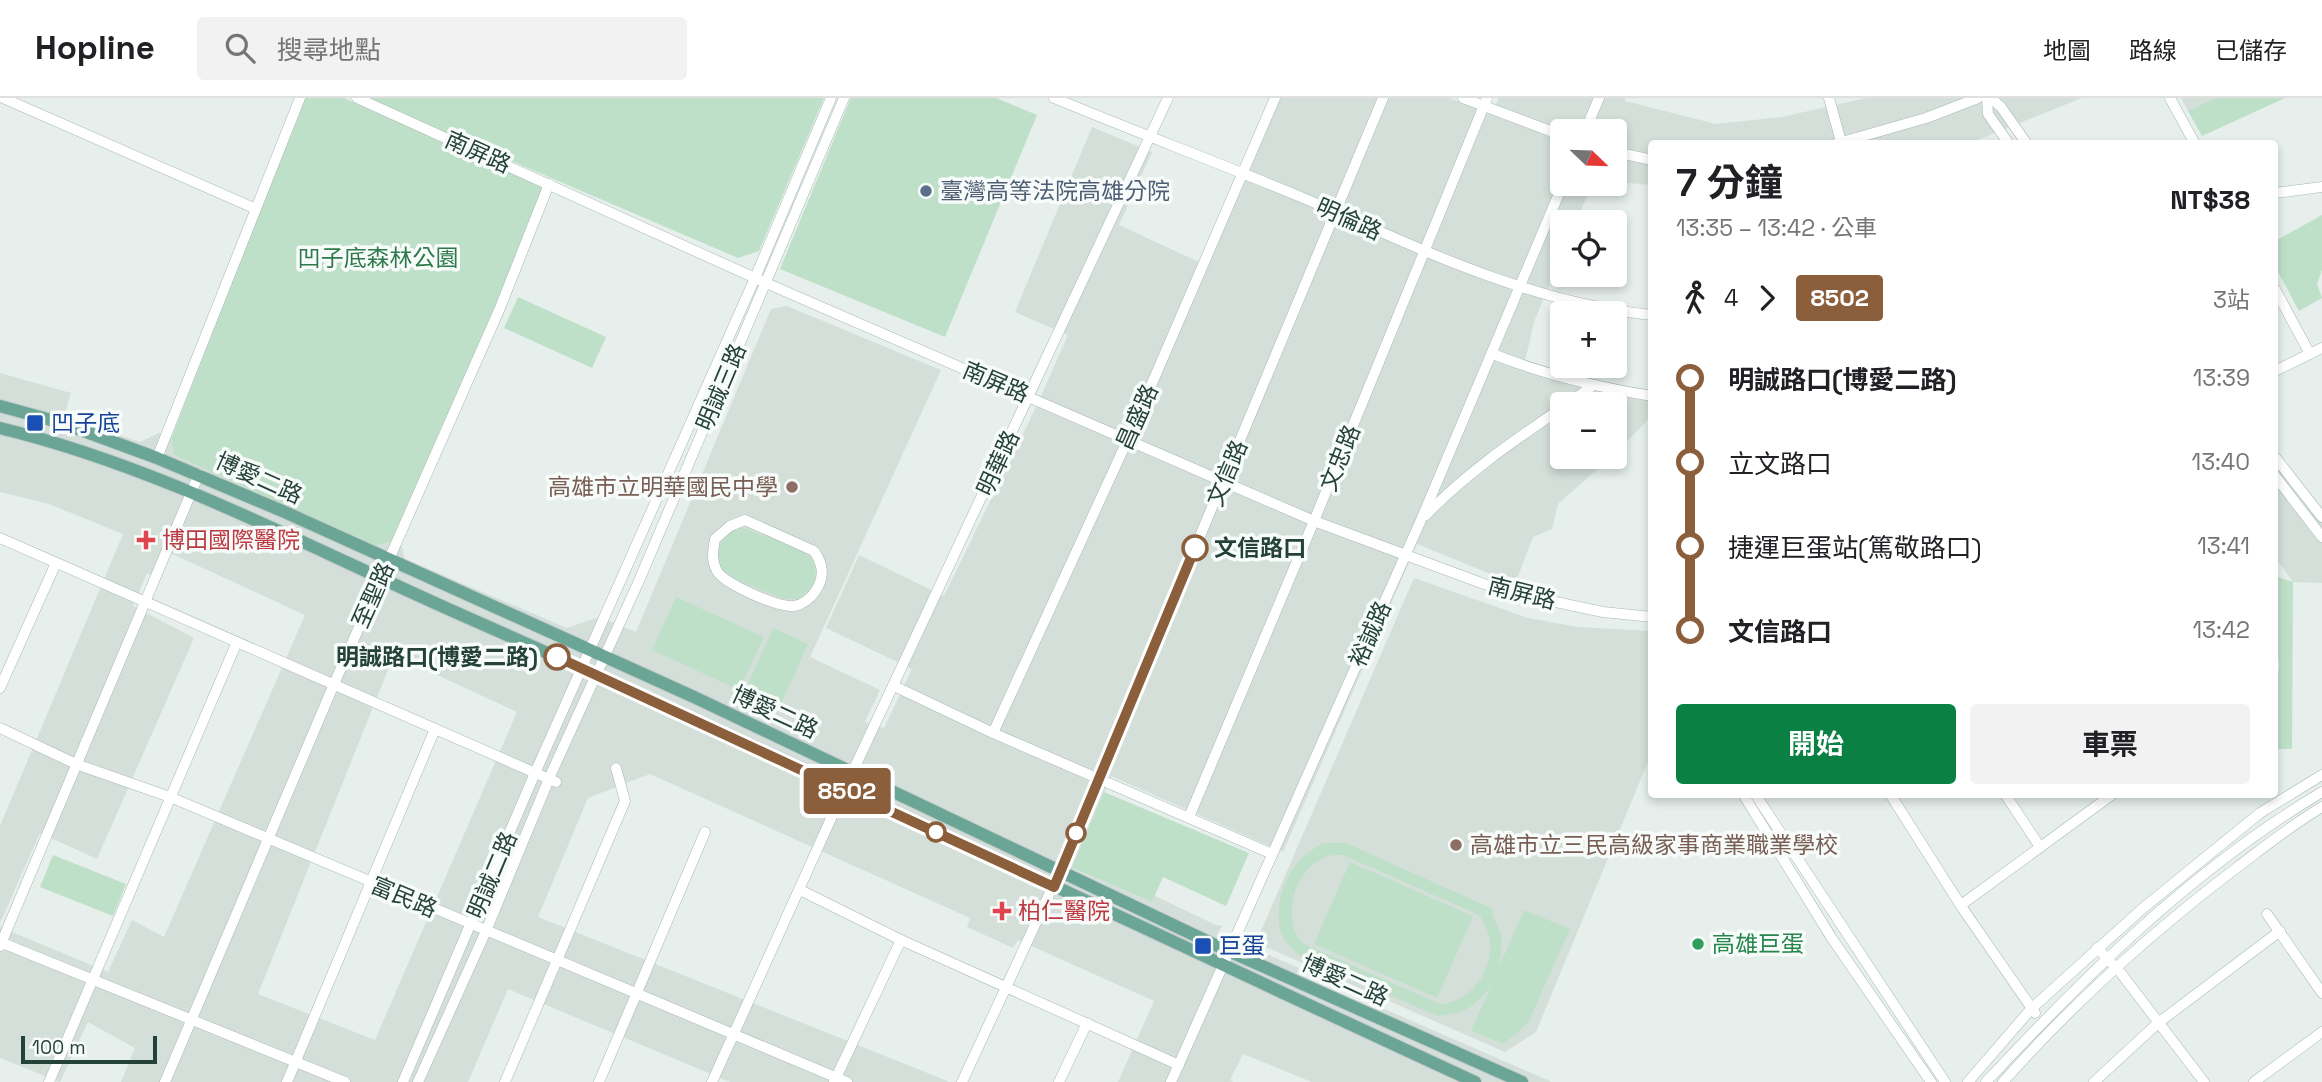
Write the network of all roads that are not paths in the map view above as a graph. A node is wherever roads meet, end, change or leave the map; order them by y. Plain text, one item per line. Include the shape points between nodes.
1 (3, 98) edge
2 (300, 98) edge
3 (357, 98) edge
4 (831, 98) edge
5 (844, 98) edge
6 (1054, 98) edge
7 (1088, 98) edge
8 (1168, 98) edge
9 (1275, 98) edge
10 (1383, 98) edge
11 (1464, 98) edge
12 (1599, 98) edge
13 (1829, 98) edge
14 (1978, 98) edge
15 (1989, 98) edge
16 (2170, 98) edge
17 (1485, 102) edge
18 (1083, 110) junction
19 (1590, 119) edge
20 (1550, 130) edge
21 (1152, 136) junction
22 (1837, 140) edge
23 (1849, 140) edge
24 (2006, 140) edge
25 (2024, 140) edge
26 (2193, 140) edge
27 (1628, 155) edge
28 (1648, 159) edge
29 (1242, 173) junction
30 (549, 184) junction
31 (2322, 187) edge
32 (2278, 193) edge
33 (1558, 196) edge
34 (256, 209) junction
35 (1335, 212) junction
36 (776, 228) junction
37 (788, 233) junction
38 (1425, 252) junction
39 (755, 278) junction
40 (766, 283) junction
41 (1520, 288) junction
42 (2278, 294) edge
43 (1648, 315) edge
44 (2322, 348) edge
45 (1493, 354) junction
46 (2311, 354) junction
47 (2278, 370) edge
48 (1594, 385) junction
49 (1584, 392) edge
50 (1648, 395) edge
51 (1030, 397) junction
52 (0, 406) edge
53 (1550, 416) edge
54 (0, 428) edge
55 (1128, 439) junction
56 (158, 458) junction
57 (2278, 461) edge
58 (199, 474) junction
59 (2278, 480) edge
60 (1223, 481) junction
61 (192, 492) junction
62 (2322, 517) edge
63 (1421, 520) junction
64 (1314, 521) junction
65 (2322, 537) edge
66 (0, 538) edge
67 (1405, 556) junction
68 (388, 561) junction
69 (56, 562) junction
70 (379, 579) junction
71 (821, 584) joint
72 (145, 602) junction
73 (1648, 617) edge
74 (237, 642) junction
75 (590, 649) junction
76 (605, 656) junction
77 (581, 668) junction
78 (597, 676) junction
79 (334, 684) junction
80 (894, 686) junction
81 (0, 688) edge
82 (0, 728) edge
83 (435, 729) junction
84 (993, 733) junction
85 (76, 764) junction
86 (616, 768) dead end
87 (854, 772) junction
88 (535, 773) junction
89 (2322, 775) edge
90 (1099, 779) junction
91 (553, 781) junction
92 (845, 790) junction
93 (2322, 792) edge
94 (170, 797) junction
95 (1745, 798) edge
96 (1758, 798) edge
97 (1893, 798) edge
98 (2008, 798) edge
99 (2107, 798) edge
100 (2322, 807) edge
101 (1189, 817) junction
102 (705, 832) dead end
103 (269, 839) junction
104 (2040, 847) junction
105 (1272, 854) junction
106 (1060, 872) junction
107 (370, 882) junction
108 (1054, 887) junction
109 (800, 890) junction
110 (1961, 905) junction
111 (2267, 914) dead end
112 (471, 925) junction
113 (1842, 929) junction
114 (486, 931) junction
115 (2280, 931) junction
116 (1831, 937) junction
117 (901, 940) junction
118 (1, 944) edge
119 (2098, 948) junction
120 (1229, 951) junction
121 (2107, 959) junction
122 (556, 961) junction
123 (1222, 965) junction
124 (2116, 968) junction
125 (94, 980) junction
126 (1007, 988) junction
127 (2322, 993) edge
128 (636, 994) junction
129 (2031, 1009) junction
130 (192, 1020) junction
131 (1087, 1023) junction
132 (2158, 1023) junction
133 (2047, 1024) junction
134 (2322, 1032) edge
135 (735, 1035) junction
136 (295, 1062) junction
137 (1179, 1065) junction
138 (834, 1080) edge
139 (49, 1082) edge
140 (164, 1082) edge
141 (287, 1082) edge
142 (345, 1082) edge
143 (403, 1082) edge
144 (418, 1082) edge
145 (505, 1082) edge
146 (600, 1082) edge
147 (712, 1082) edge
148 (847, 1082) edge
149 (962, 1082) edge
150 (1059, 1082) edge
151 (1171, 1082) edge
152 (1475, 1082) edge
153 (1522, 1082) edge
154 (1931, 1082) edge
155 (1945, 1082) edge
156 (1968, 1082) edge
157 (1986, 1082) edge
158 (2003, 1082) edge
159 (2094, 1082) edge
160 (2204, 1082) edge
161 (2254, 1082) edge

1 - 34 street
2 - 34 street
3 - 30 street, 南屏路
4 - 36 street, 明誠三路
5 - 37 street, 明誠三路
6 - 18 street, 明倫路
7 - 18 street
8 - 21 street, 明華路
9 - 29 street, 昌盛路
10 - 35 street, 文信路
11 - 17 street
12 - 19 street
13 - 22 street
14 - 23 street
15 - 24 street via 1988,114
15 - 25 street
16 - 26 street
17 - 20 street
17 - 38 street, 文忠路
18 - 21 street, 明倫路
21 - 29 street, 明倫路
21 - 51 street, 明華路
27 - 28 street
29 - 35 street, 明倫路
29 - 55 street, 昌盛路
30 - 39 street, 南屏路
30 - 68 street, 至聖路 via 500,308
31 - 32 street
33 - 41 street, 裕誠路
34 - 56 street
35 - 38 street, 明倫路
35 - 60 street, 文信路
36 - 37 street
36 - 39 street, 明誠三路
37 - 40 street, 明誠三路
38 - 41 street, 明倫路
38 - 64 street, 文忠路
39 - 40 street, 南屏路
39 - 75 street, 明誠三路
40 - 51 street, 南屏路
40 - 76 street, 明誠三路
41 - 43 street, 明倫路 via 1608,311
41 - 45 street, 裕誠路
42 - 46 street
44 - 46 street
45 - 48 street via 1546,374
45 - 63 street, 裕誠路
46 - 47 street
48 - 49 street
48 - 50 street
51 - 55 street, 南屏路
51 - 80 street, 明華路
52 - 56 main road, 博愛二路
53 - 63 street via 1452,490
54 - 61 main road, 博愛二路 via 55,441
55 - 60 street, 南屏路
55 - 84 street, 昌盛路
56 - 58 main road, 博愛二路
57 - 62 street
58 - 61 street
58 - 68 main road, 博愛二路
59 - 65 street
60 - 64 street, 南屏路
60 - 90 street, 文信路
61 - 70 main road, 博愛二路
61 - 72 street
63 - 67 street, 裕誠路
64 - 67 street, 南屏路
64 - 101 street, 文忠路
66 - 69 street
67 - 73 street, 南屏路 via 1518,594
67 - 105 street, 裕誠路
68 - 70 street, 至聖路
68 - 75 main road, 博愛二路
69 - 72 street
69 - 81 street
70 - 77 main road, 博愛二路
70 - 79 street, 至聖路
71 - 71 street via 822,566 814,551 776,533 745,520 715,539 712,562 718,575 733,585 784,606 796,606
72 - 74 street
72 - 85 street
74 - 79 street
74 - 94 street
75 - 76 main road, 博愛二路
75 - 77 street, 明誠三路
76 - 78 street, 明誠三路
76 - 87 main road, 博愛二路
77 - 78 main road, 博愛二路
77 - 88 street, 明誠二路
78 - 91 street, 明誠二路
78 - 92 main road, 博愛二路
79 - 83 street
79 - 103 street, 至聖路
80 - 84 street
80 - 87 street, 明華路
82 - 85 street, 富民路
83 - 88 street
83 - 107 street
84 - 90 street
85 - 94 street, 富民路
85 - 118 street
86 - 122 street via 625,802
87 - 92 street, 明華路
87 - 106 main road, 博愛二路
88 - 91 street
88 - 112 street, 明誠二路
89 - 119 street via 2260,813
90 - 101 street
90 - 106 street, 文信路
91 - 114 street, 明誠二路
92 - 108 main road, 博愛二路
92 - 109 street, 明華路
93 - 121 street via 2197,879
94 - 103 street, 富民路
94 - 125 street
95 - 116 street
96 - 113 street
97 - 110 street
98 - 104 street
99 - 104 street
100 - 124 street via 2208,890
101 - 105 street
102 - 128 street
103 - 107 street, 富民路
103 - 130 street, 至聖路
104 - 110 street
105 - 120 street, 裕誠路
106 - 108 street, 文信路
106 - 120 main road, 博愛二路
107 - 112 street, 富民路
107 - 136 street
108 - 123 main road, 博愛二路
108 - 126 street, 文信路
109 - 117 street
109 - 135 street, 明華路
110 - 129 street
111 - 115 street
112 - 114 street, 富民路
112 - 143 street, 明誠二路
113 - 116 street
113 - 155 street
114 - 122 street, 富民路
114 - 144 street, 明誠二路
115 - 127 street
115 - 132 street
116 - 154 street
117 - 126 street
117 - 138 street
118 - 125 street
119 - 121 street
119 - 129 street
120 - 123 street, 裕誠路
120 - 153 main road, 博愛二路
121 - 124 street
121 - 133 street
122 - 128 street, 富民路
122 - 145 street
123 - 137 street, 裕誠路
123 - 152 main road, 博愛二路
124 - 132 street
124 - 133 street
125 - 130 street
125 - 139 street
126 - 131 street
126 - 149 street, 文信路
128 - 135 street, 富民路
128 - 146 street
129 - 133 street
129 - 156 street
130 - 136 street
130 - 140 street, 至聖路
131 - 137 street
131 - 150 street
132 - 159 street
132 - 160 street
133 - 157 street
133 - 158 street
134 - 161 street
135 - 138 street, 富民路
135 - 147 street, 明華路
136 - 141 street
136 - 142 street
137 - 151 street, 裕誠路
138 - 148 street, 富民路

